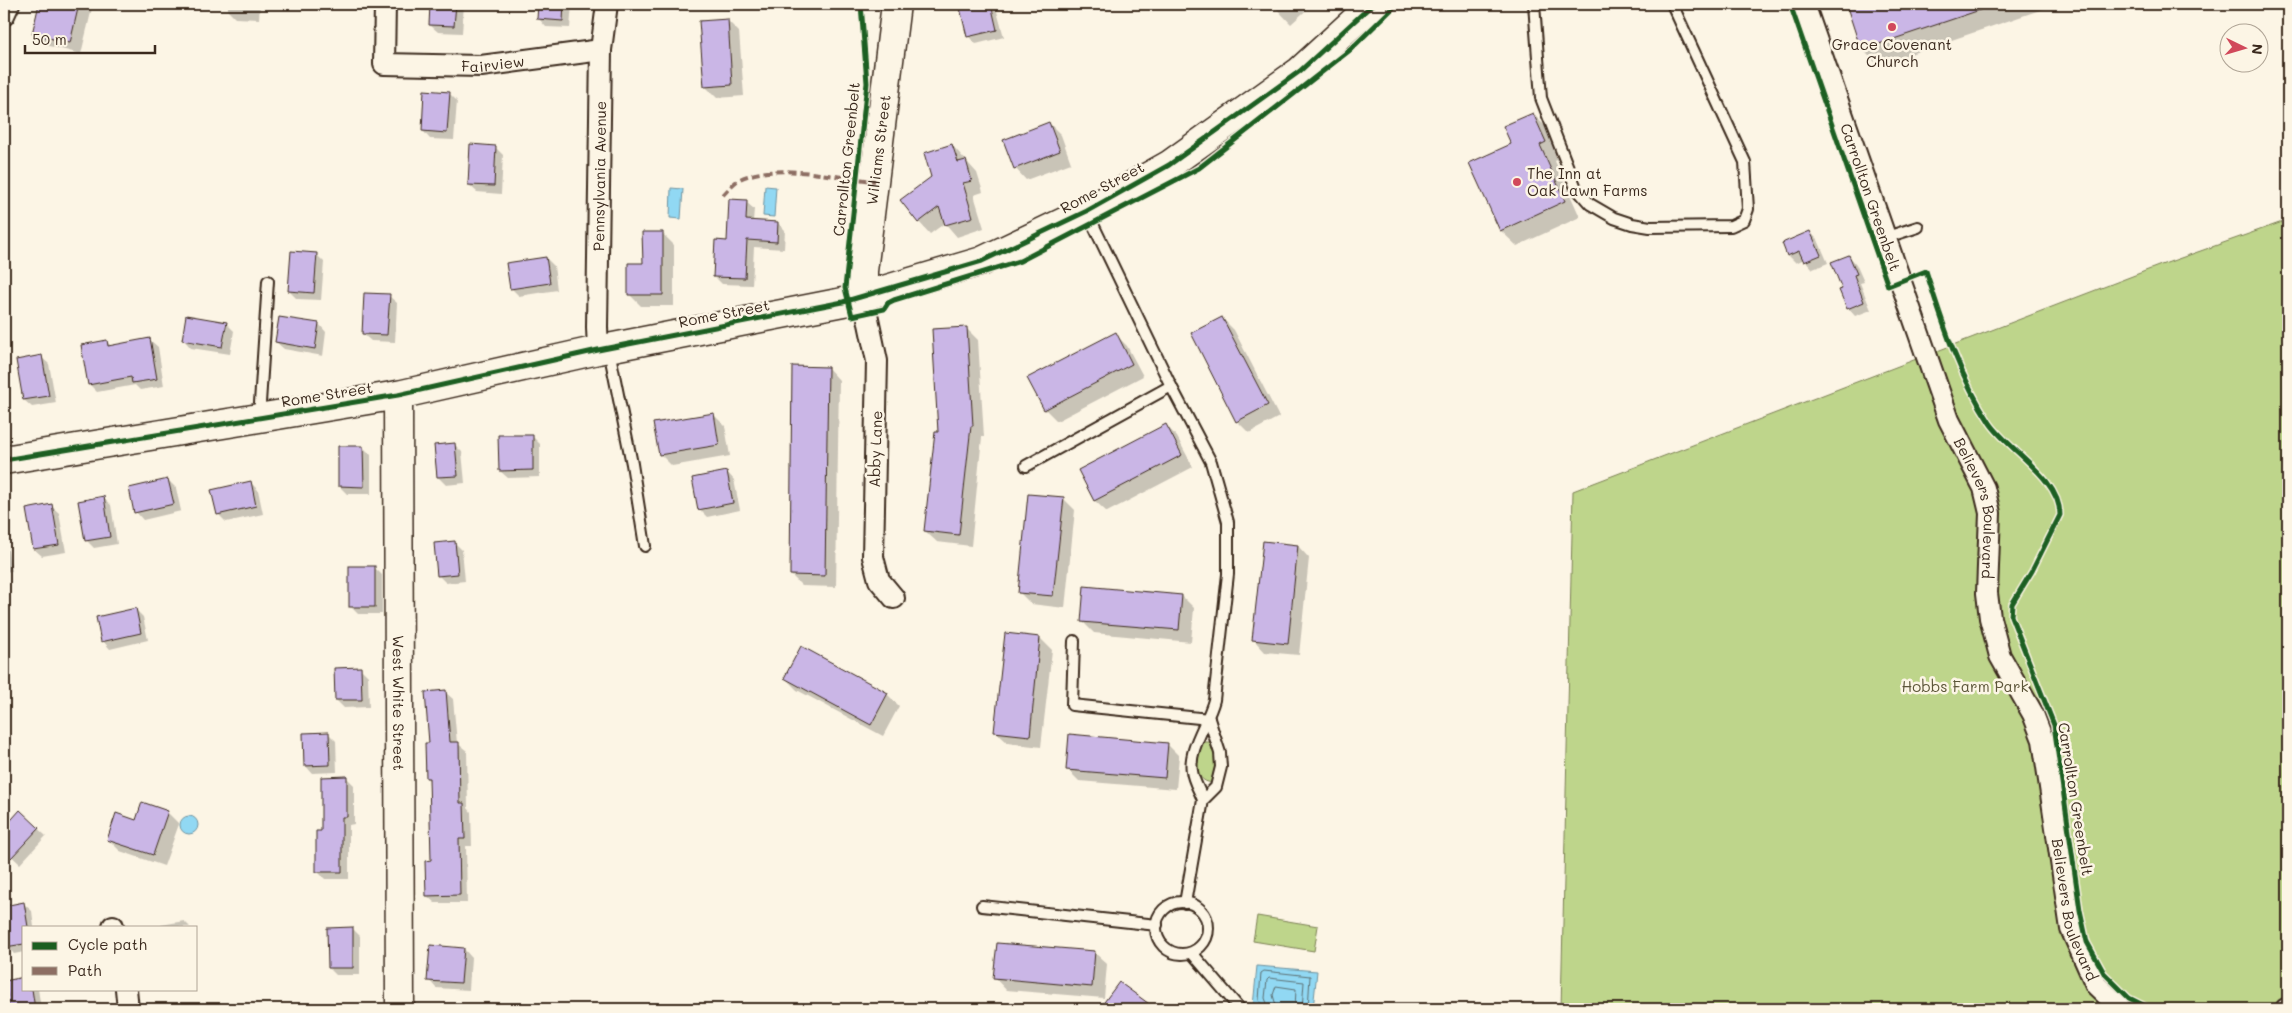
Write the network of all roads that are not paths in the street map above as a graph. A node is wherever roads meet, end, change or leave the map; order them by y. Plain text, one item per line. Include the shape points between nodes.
1 (9, 4) edge
2 (384, 4) edge
3 (607, 4) edge
4 (896, 4) edge
5 (1373, 4) edge
6 (1534, 4) edge
7 (1672, 4) edge
8 (1804, 4) edge
9 (4, 15) edge
10 (601, 50) junction
11 (1087, 211) junction
12 (1918, 226) dead end
13 (1887, 237) junction
14 (268, 281) dead end
15 (862, 295) junction
16 (603, 349) junction
17 (1171, 386) junction
18 (398, 396) junction
19 (259, 418) junction
20 (4, 460) edge
21 (1026, 466) dead end
22 (645, 546) dead end
23 (894, 598) dead end
24 (1074, 641) dead end
25 (1209, 719) junction
26 (1204, 800) junction
27 (1186, 903) junction
28 (982, 906) dead end
29 (1157, 925) junction
30 (1192, 953) junction
31 (126, 990) edge
32 (128, 1009) edge
33 (400, 1009) edge
34 (1240, 1009) edge
35 (2121, 1009) edge

1 - 9 street
2 - 10 street, Fairview via 384,64 481,66
3 - 10 street, Pennsylvania Avenue
4 - 15 street, Williams Street
5 - 11 street, Rome Street via 1300,71 1260,102 1169,165
6 - 7 lane via 1540,98 1576,188 1592,205 1632,224 1650,227 1731,226 1744,220 1748,209 1745,162
8 - 13 street, Believers Boulevard
10 - 16 street, Pennsylvania Avenue via 597,326
11 - 15 street, Rome Street via 982,261
11 - 17 lane
12 - 13 lane
13 - 35 street, Believers Boulevard via 1949,420 1984,488 1990,513 1987,593 1990,618 2000,656 2033,714 2043,740 2071,929 2096,985
14 - 19 lane
15 - 16 street, Rome Street via 833,304
15 - 23 street, Abby Lane via 877,362 873,557 880,580
16 - 18 street, Rome Street
16 - 22 lane via 632,464
17 - 21 lane
17 - 25 lane via 1211,462 1228,522 1228,574
18 - 19 street, Rome Street
18 - 33 street, West White Street
19 - 20 street, Rome Street
24 - 25 lane via 1072,705
25 - 26 lane via 1193,749 1191,770
25 - 26 lane via 1220,752 1221,767 1216,787
26 - 27 lane
27 - 29 lane via 1168,906 1158,917
27 - 30 lane via 1200,908 1208,924 1205,942
28 - 29 lane
29 - 30 lane via 1156,934 1166,949 1183,955
30 - 34 lane
31 - 32 street

